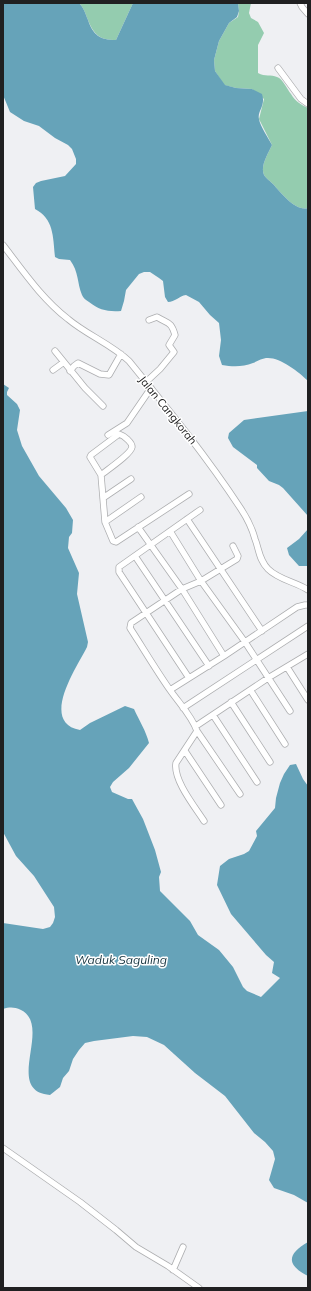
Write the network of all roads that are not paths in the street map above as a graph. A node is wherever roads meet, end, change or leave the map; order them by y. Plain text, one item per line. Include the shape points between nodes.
1 (300, 3) edge
2 (308, 14) edge
3 (278, 68) dead end
4 (308, 104) edge
5 (3, 245) edge
6 (149, 320) dead end
7 (55, 351) dead end
8 (121, 354) junction
9 (64, 362) junction
10 (53, 370) dead end
11 (70, 371) junction
12 (146, 382) junction
13 (150, 388) junction
14 (103, 406) dead end
15 (108, 435) dead end
16 (101, 475) junction
17 (131, 479) dead end
18 (189, 494) dead end
19 (141, 497) dead end
20 (104, 498) junction
21 (200, 510) dead end
22 (187, 519) junction
23 (105, 522) junction
24 (138, 527) junction
25 (170, 531) junction
26 (151, 546) junction
27 (233, 546) dead end
28 (135, 556) junction
29 (220, 569) junction
30 (201, 580) junction
31 (182, 589) junction
32 (308, 590) edge
33 (165, 600) junction
34 (308, 606) edge
35 (147, 612) junction
36 (308, 626) edge
37 (262, 631) junction
38 (245, 642) junction
39 (224, 656) junction
40 (307, 657) edge
41 (256, 661) junction
42 (209, 666) junction
43 (287, 667) junction
44 (189, 678) junction
45 (268, 678) junction
46 (170, 690) junction
47 (251, 691) junction
48 (308, 700) edge
49 (231, 702) junction
50 (184, 708) junction
51 (290, 711) dead end
52 (214, 714) junction
53 (196, 729) junction
54 (284, 744) dead end
55 (185, 751) junction
56 (270, 762) dead end
57 (257, 782) dead end
58 (240, 794) dead end
59 (221, 805) dead end
60 (204, 821) dead end
61 (3, 1148) edge
62 (183, 1247) dead end
63 (173, 1270) junction
64 (199, 1288) edge

1 - 2 street
3 - 4 street via 301,99
5 - 8 street, Jalan Cangkorah via 57,310
6 - 12 street via 157,317 170,324 175,336 169,345 174,352
7 - 9 street
8 - 11 street via 109,375 100,374 78,363
8 - 12 street, Jalan Cangkorah
9 - 10 street
9 - 11 street
11 - 14 street
12 - 13 street, Jalan Cangkorah
13 - 15 street via 127,423
13 - 32 street, Jalan Cangkorah via 210,462 241,509 255,537 264,565 277,575
16 - 16 street via 90,457 121,434 131,443 131,450
16 - 20 street
17 - 20 street
18 - 24 street
19 - 23 street
20 - 23 street
21 - 22 street
22 - 25 street
22 - 29 street
23 - 24 street via 113,541 116,542
24 - 26 street
25 - 26 street
25 - 30 street
26 - 28 street
26 - 31 street
27 - 29 street via 237,559
28 - 33 street
28 - 35 street via 119,567 119,572
29 - 30 street
29 - 37 street
30 - 31 street
30 - 38 street
31 - 33 street
31 - 39 street
33 - 35 street
33 - 42 street
34 - 37 street via 297,607
35 - 44 street
35 - 46 street via 131,623 130,628
36 - 41 street
37 - 38 street
38 - 39 street
38 - 41 street
39 - 42 street
40 - 43 street
41 - 45 street
41 - 50 street
42 - 44 street
43 - 45 street
43 - 48 street
44 - 46 street
45 - 47 street
45 - 51 street
46 - 50 street
47 - 49 street
47 - 54 street
49 - 52 street
49 - 56 street
50 - 53 street
52 - 53 street
52 - 57 street
53 - 55 street
53 - 58 street
55 - 59 street
55 - 60 street via 175,768 180,782
61 - 63 street via 80,1202 136,1247
62 - 63 street
63 - 64 street

